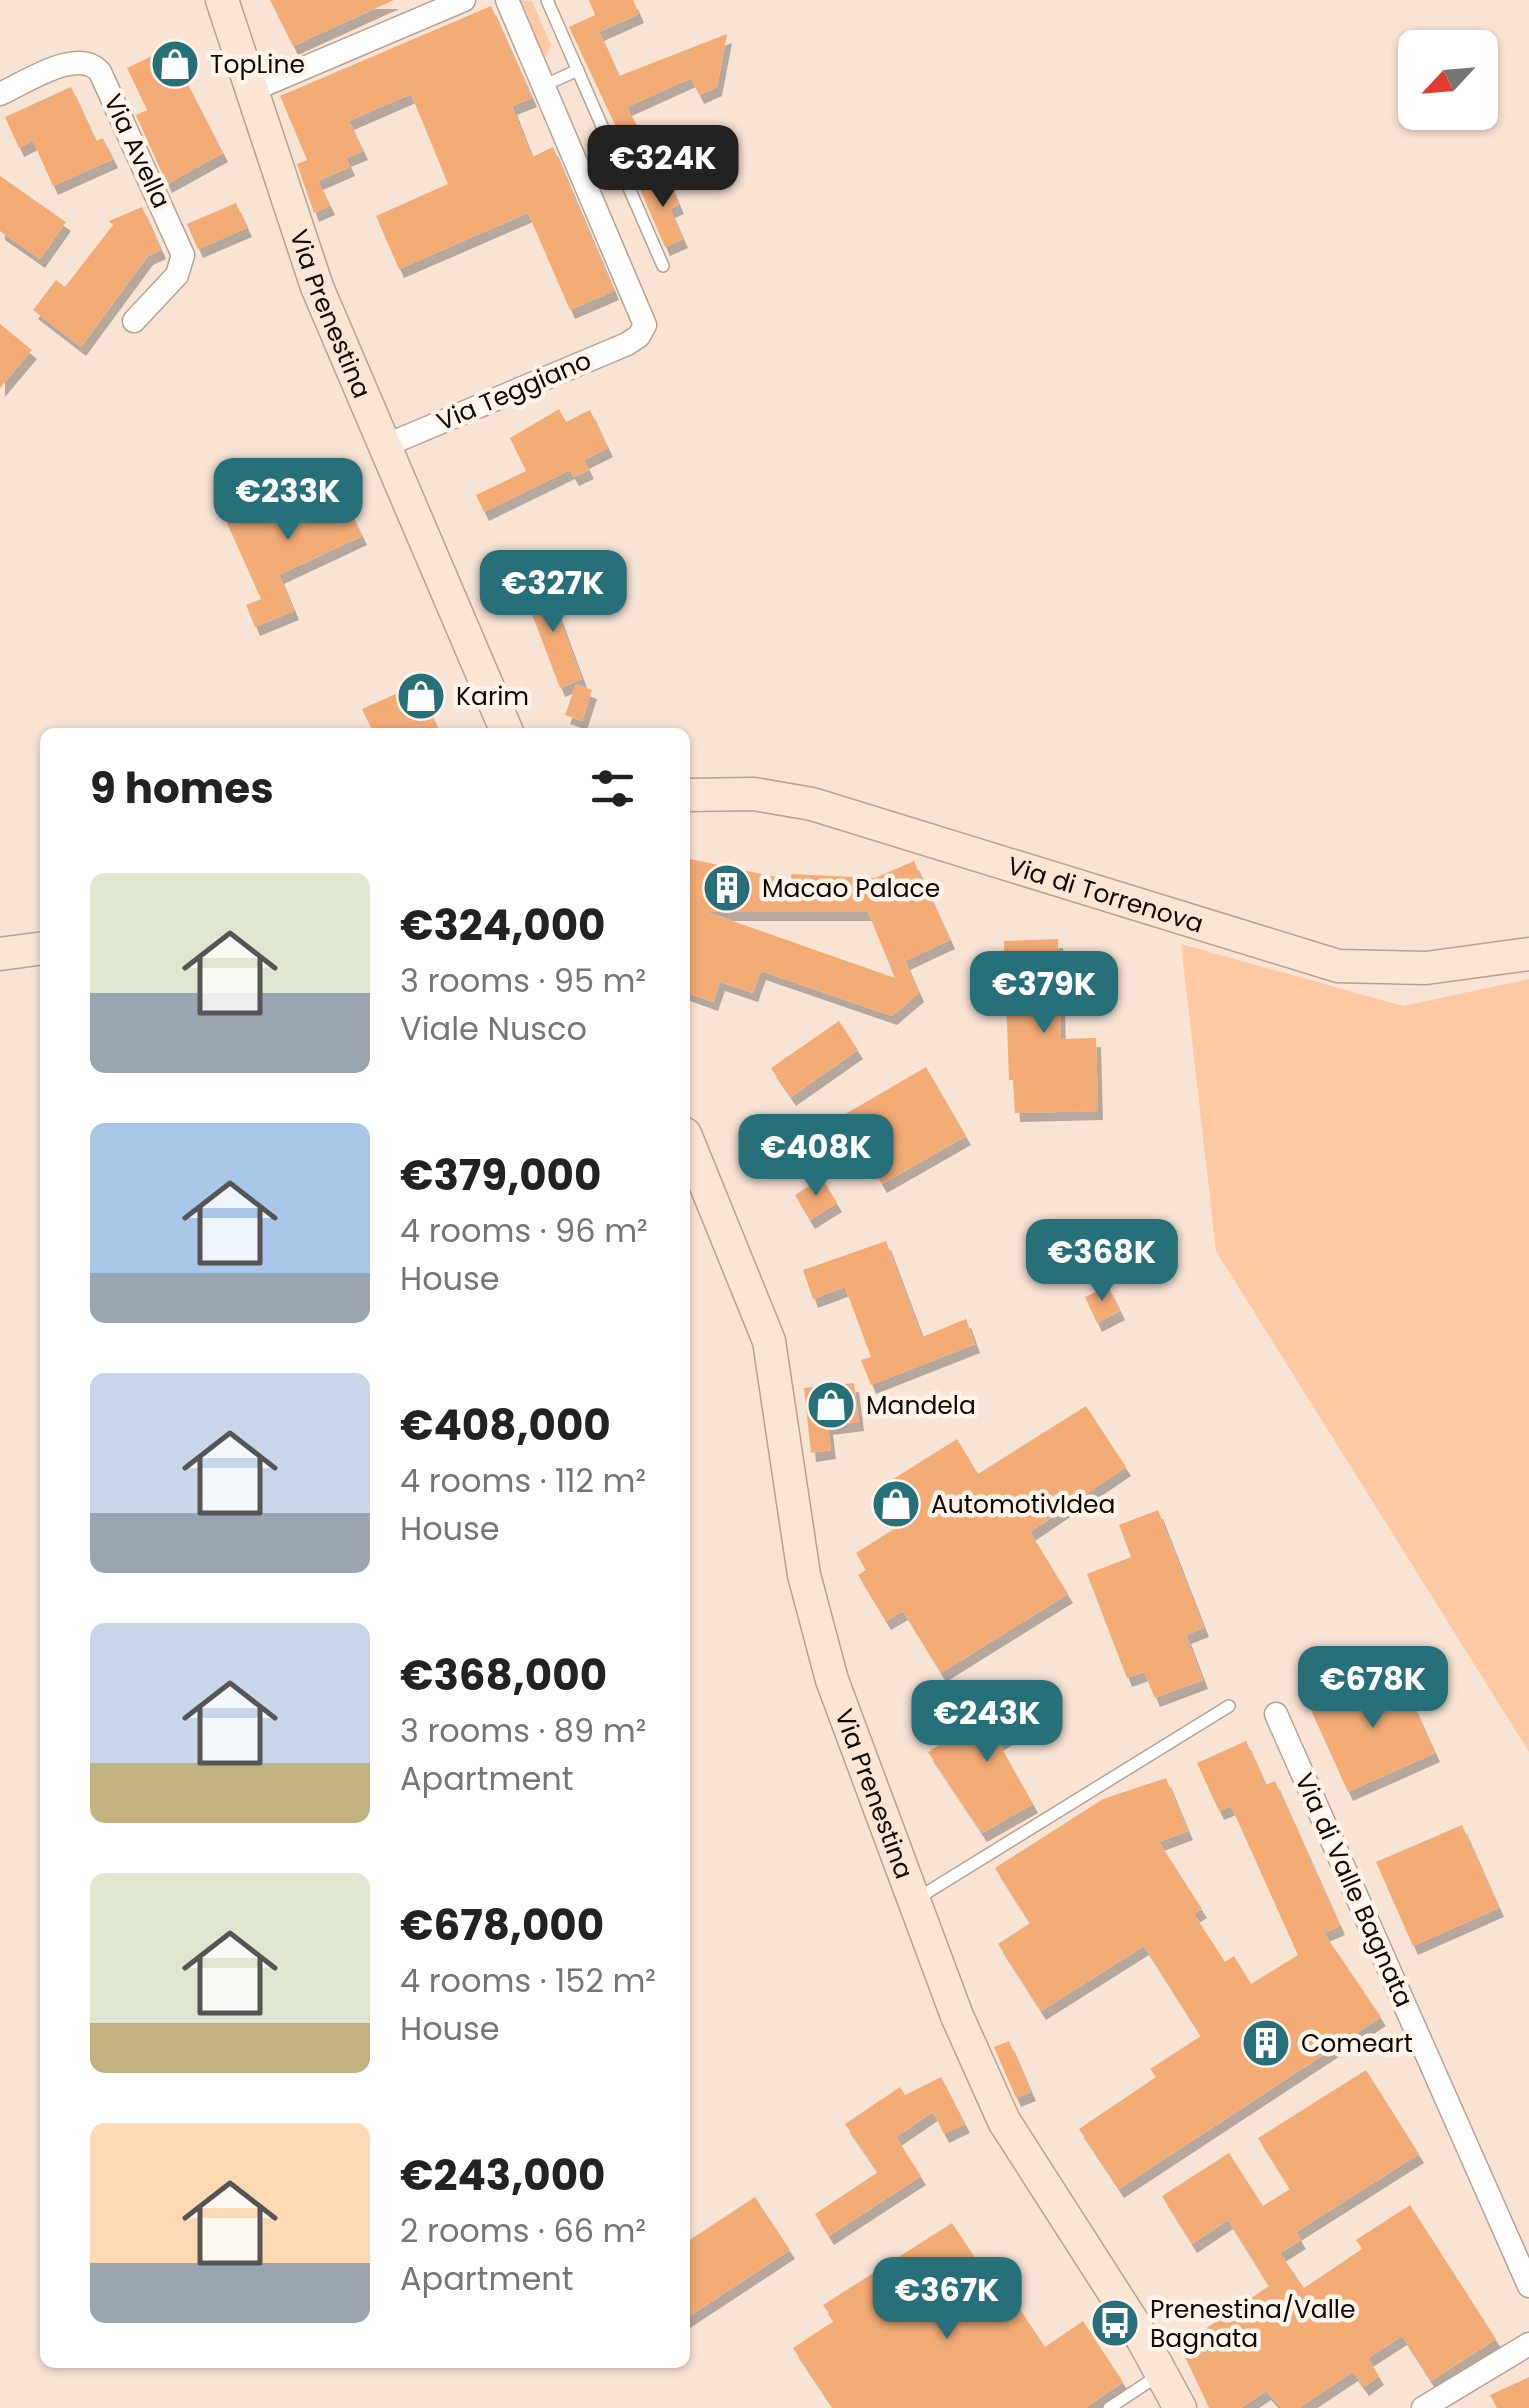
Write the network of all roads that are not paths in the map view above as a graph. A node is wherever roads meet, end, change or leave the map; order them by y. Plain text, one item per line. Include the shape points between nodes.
1 (222, 0) edge
2 (464, 0) edge
3 (508, 0) edge
4 (547, 0) edge
5 (578, 70) junction
6 (545, 85) junction
7 (1, 90) edge
8 (250, 91) junction
9 (664, 266) dead end
10 (134, 320) dead end
11 (382, 447) junction
12 (505, 728) edge
13 (690, 794) edge
14 (40, 949) edge
15 (0, 954) edge
16 (1529, 954) edge
17 (690, 1146) edge
18 (1229, 1706) dead end
19 (1276, 1714) dead end
20 (914, 1901) junction
21 (1529, 2286) edge
22 (1529, 2344) edge
23 (1163, 2373) junction
24 (1109, 2408) edge
25 (1180, 2408) edge
26 (1423, 2408) edge

1 - 8 main road, Via Prenestina
2 - 8 street
3 - 6 street
4 - 5 lane
5 - 6 lane
5 - 9 lane
6 - 11 street, Via Teggiano via 643,312 643,330 626,344
7 - 10 street, Via Avella via 76,61 91,62 103,76 183,255 176,275
8 - 11 main road, Via Prenestina via 312,274
11 - 12 main road, Via Prenestina
13 - 16 main road, Via di Torrenova via 754,794 812,804 1338,966 1426,968
14 - 15 main road
17 - 20 main road, Via Prenestina via 769,1342 818,1633
18 - 20 lane
19 - 21 street, Via di Valle Bagnata
20 - 23 main road, Via Prenestina via 1004,2121
22 - 26 street
23 - 24 lane
23 - 25 main road, Via Prenestina

